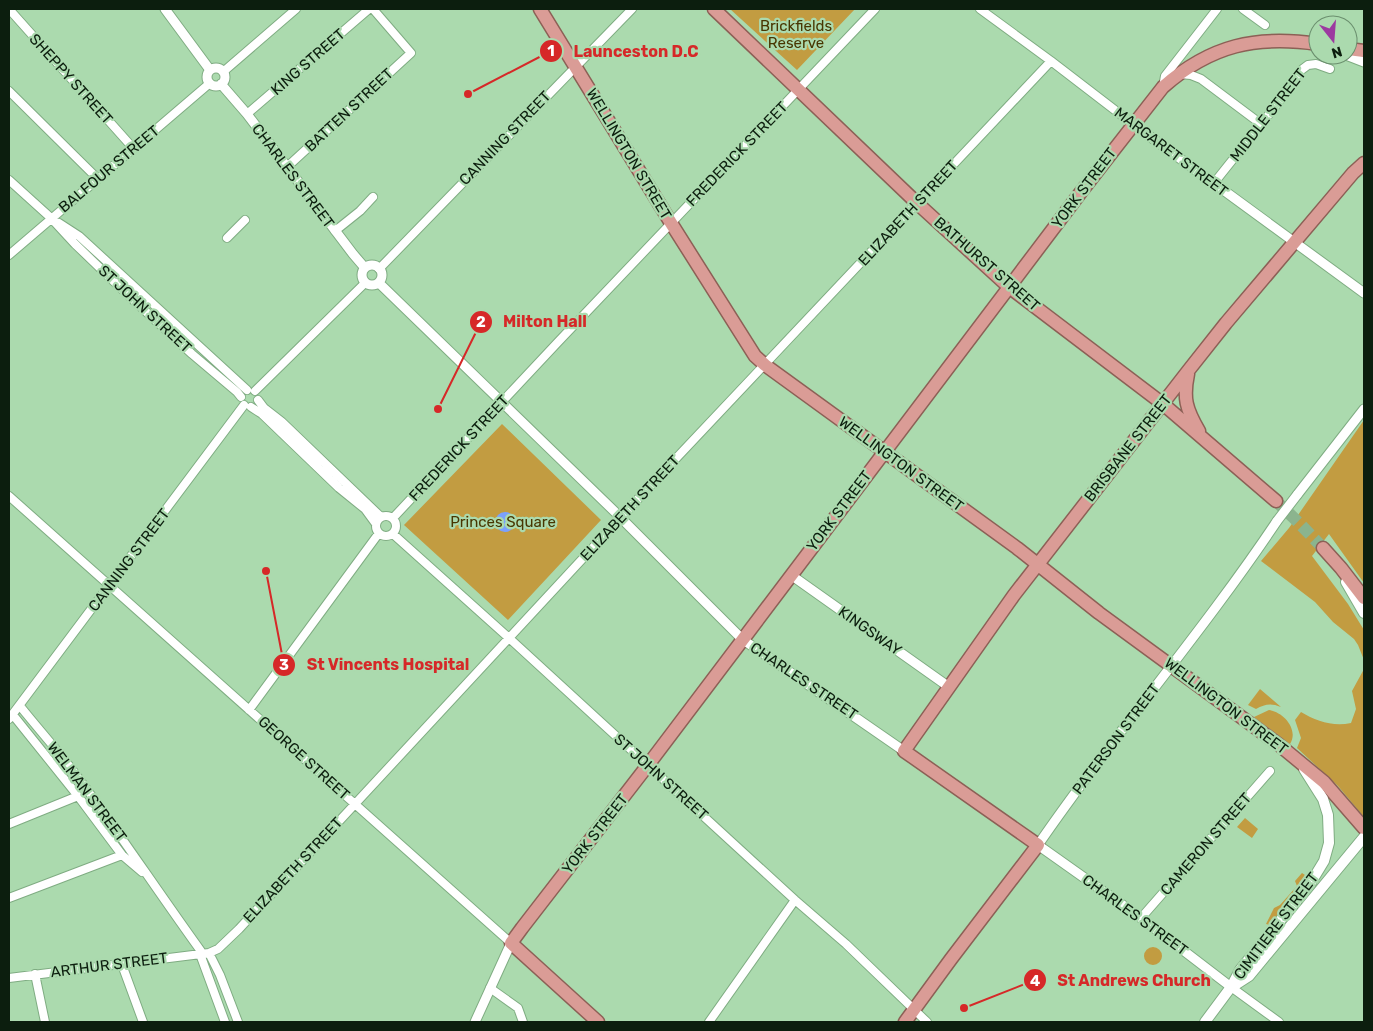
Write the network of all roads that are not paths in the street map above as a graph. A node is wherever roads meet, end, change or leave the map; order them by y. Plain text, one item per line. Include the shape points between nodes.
1 (9, 9) edge
2 (165, 9) edge
3 (296, 9) edge
4 (369, 9) edge
5 (373, 9) edge
6 (540, 9) edge
7 (632, 9) edge
8 (714, 9) edge
9 (875, 9) edge
10 (980, 9) edge
11 (1217, 9) edge
12 (1243, 9) edge
13 (1265, 25) dead end
14 (1308, 43) edge
15 (1051, 61) junction
16 (576, 67) junction
17 (210, 70) junction
18 (1330, 70) dead end
19 (223, 72) junction
20 (1178, 74) junction
21 (210, 83) junction
22 (222, 84) junction
23 (1163, 87) junction
24 (799, 88) junction
25 (9, 91) edge
26 (247, 114) junction
27 (1133, 124) junction
28 (1261, 124) junction
29 (133, 148) junction
30 (1364, 155) edge
31 (1364, 163) edge
32 (287, 167) junction
33 (1353, 173) junction
34 (97, 178) junction
35 (9, 180) edge
36 (1214, 183) junction
37 (373, 197) dead end
38 (918, 204) junction
39 (51, 218) junction
40 (245, 220) dead end
41 (671, 223) junction
42 (335, 231) junction
43 (227, 238) dead end
44 (1295, 243) junction
45 (9, 255) edge
46 (365, 268) junction
47 (379, 269) junction
48 (379, 282) junction
49 (366, 283) junction
50 (1009, 287) junction
51 (140, 292) junction
52 (1364, 293) edge
53 (133, 299) junction
54 (168, 318) junction
55 (161, 325) junction
56 (765, 366) junction
57 (1188, 371) junction
58 (228, 372) junction
59 (221, 379) junction
60 (251, 390) junction
61 (258, 400) junction
62 (502, 402) junction
63 (245, 403) junction
64 (1163, 404) junction
65 (1364, 409) edge
66 (286, 427) junction
67 (280, 434) junction
68 (1204, 440) junction
69 (310, 449) junction
70 (884, 452) junction
71 (304, 456) junction
72 (330, 468) junction
73 (324, 474) junction
74 (341, 485) junction
75 (9, 496) edge
76 (1276, 501) tunnel mouth
77 (382, 517) junction
78 (393, 518) junction
79 (621, 518) junction
80 (376, 524) junction
81 (379, 532) junction
82 (393, 534) junction
83 (1323, 548) joint
84 (1037, 565) junction
85 (791, 575) junction
86 (110, 585) junction
87 (1364, 598) edge
88 (1364, 613) edge
89 (509, 638) junction
90 (742, 639) junction
91 (1172, 665) junction
92 (949, 687) junction
93 (20, 706) junction
94 (249, 710) junction
95 (11, 717) edge
96 (904, 751) junction
97 (1294, 757) junction
98 (648, 765) junction
99 (1270, 771) dead end
100 (78, 796) junction
101 (355, 804) junction
102 (9, 824) edge
103 (1364, 828) edge
104 (1364, 837) edge
105 (1038, 845) junction
106 (122, 855) junction
107 (150, 880) junction
108 (9, 898) edge
109 (795, 900) junction
110 (1142, 918) junction
111 (511, 943) junction
112 (204, 953) junction
113 (122, 962) junction
114 (34, 974) junction
115 (9, 978) edge
116 (1231, 987) junction
117 (490, 988) junction
118 (914, 1010) junction
119 (46, 1022) edge
120 (143, 1022) edge
121 (225, 1022) edge
122 (238, 1022) edge
123 (475, 1022) edge
124 (523, 1022) edge
125 (598, 1022) edge
126 (709, 1022) edge
127 (905, 1022) edge
128 (928, 1022) edge
129 (1205, 1022) edge
130 (1279, 1022) edge

1 - 29 street, SHEPPY STREET
2 - 17 street
3 - 19 street
4 - 26 street, KING STREET
5 - 32 street, BATTEN STREET via 411,53
6 - 16 highway, WELLINGTON STREET
7 - 16 street, CANNING STREET
8 - 24 highway, BATHURST STREET
9 - 24 street, FREDERICK STREET
10 - 15 street, MARGARET STREET
11 - 23 street, YORK STREET via 1165,76
12 - 13 street
14 - 20 highway via 1277,40 1230,47
15 - 27 street, MARGARET STREET
15 - 38 street, ELIZABETH STREET
16 - 41 highway, WELLINGTON STREET
16 - 47 street, CANNING STREET
17 - 19 street via 217,68
17 - 21 street
18 - 28 street, MIDDLE STREET via 1316,64 1300,71
19 - 22 street
20 - 23 highway
20 - 28 street via 1201,79
21 - 22 street
21 - 29 street, BALFOUR STREET
22 - 26 street, CHARLES STREET
23 - 27 highway, YORK STREET
24 - 38 highway, BATHURST STREET
24 - 41 street, FREDERICK STREET
25 - 34 street
26 - 32 street, CHARLES STREET
27 - 36 street, MARGARET STREET
27 - 50 highway, YORK STREET
28 - 36 street, MIDDLE STREET
29 - 34 street, BALFOUR STREET
30 - 33 street, BRISBANE STREET
31 - 33 highway
32 - 42 street, CHARLES STREET
33 - 44 highway, BRISBANE STREET
34 - 39 street, BALFOUR STREET
35 - 39 street, ST JOHN STREET
36 - 44 street, MARGARET STREET
37 - 42 street
38 - 50 highway, BATHURST STREET
38 - 56 street, ELIZABETH STREET
39 - 45 street, BALFOUR STREET
39 - 51 street, ST JOHN STREET via 79,236
39 - 53 street, ST JOHN STREET
40 - 43 street
41 - 56 highway, WELLINGTON STREET via 755,356
41 - 62 street, FREDERICK STREET
42 - 46 street, CHARLES STREET
44 - 52 street, MARGARET STREET
44 - 57 highway, BRISBANE STREET
46 - 47 street via 374,266
46 - 49 street via 362,276
47 - 48 street via 382,274
48 - 49 street via 374,285
48 - 62 street, CHARLES STREET
49 - 60 street
50 - 64 highway, BATHURST STREET
50 - 70 highway, YORK STREET
51 - 53 street
51 - 54 street, ST JOHN STREET
53 - 55 street, ST JOHN STREET
54 - 55 street
54 - 58 street, ST JOHN STREET
55 - 59 street, ST JOHN STREET
56 - 70 highway, WELLINGTON STREET
56 - 79 street, ELIZABETH STREET
57 - 64 highway, BRISBANE STREET
57 - 68 highway via 1186,405
58 - 59 street
58 - 60 street, ST JOHN STREET
59 - 63 street, ST JOHN STREET
60 - 61 street via 258,395
60 - 63 street via 243,392
61 - 63 street via 255,405
61 - 66 street, ST JOHN STREET
62 - 78 street, FREDERICK STREET
62 - 79 street, CHARLES STREET
63 - 67 street, ST JOHN STREET via 262,414
63 - 86 street, CANNING STREET
64 - 68 highway, BATHURST STREET
64 - 84 highway, BRISBANE STREET
65 - 91 street, PATERSON STREET, bridge
66 - 67 street
66 - 69 street, ST JOHN STREET
67 - 71 street, ST JOHN STREET
68 - 76 highway, BATHURST STREET
69 - 71 street
69 - 72 street, ST JOHN STREET
70 - 84 highway, WELLINGTON STREET
70 - 85 highway, YORK STREET
71 - 73 street, ST JOHN STREET
72 - 73 street
72 - 74 street, ST JOHN STREET
73 - 74 street, ST JOHN STREET
74 - 77 street, ST JOHN STREET
74 - 80 street, ST JOHN STREET
75 - 86 street, GEORGE STREET
77 - 78 street
77 - 80 street
78 - 82 street via 396,524
79 - 89 street, ELIZABETH STREET
79 - 90 street, CHARLES STREET
80 - 81 street
81 - 82 street via 387,536
81 - 94 street
82 - 89 street, ST JOHN STREET
83 - 87 highway
83 - 88 main road
84 - 91 highway, WELLINGTON STREET
84 - 92 highway, BRISBANE STREET
85 - 90 highway, YORK STREET
85 - 92 street, KINGSWAY
86 - 93 street, CANNING STREET
86 - 94 street, GEORGE STREET
89 - 98 street, ST JOHN STREET
89 - 101 street, ELIZABETH STREET
90 - 96 street, CHARLES STREET
90 - 98 highway, YORK STREET
91 - 97 highway, WELLINGTON STREET
91 - 105 street, PATERSON STREET
92 - 96 highway, BRISBANE STREET
93 - 95 street, CANNING STREET
93 - 107 street, WELMAN STREET via 78,778
94 - 101 street, GEORGE STREET
95 - 100 street, WELMAN STREET
96 - 105 highway, CHARLES STREET
97 - 103 highway, WELLINGTON STREET via 1336,795
97 - 116 main road, CIMITIERE STREET via 1315,784 1326,806 1329,843 1310,884 1240,970
98 - 109 street, ST JOHN STREET
98 - 111 highway, YORK STREET
99 - 110 street, CAMERON STREET
100 - 102 street
100 - 106 street, WELMAN STREET
101 - 111 street, GEORGE STREET
101 - 112 street, ELIZABETH STREET via 239,929 218,949
104 - 116 main road, CIMITIERE STREET via 1249,976
105 - 110 street, CHARLES STREET
105 - 118 highway, PATERSON STREET
106 - 107 street, WELMAN STREET
106 - 108 street
107 - 112 street, WELMAN STREET
109 - 118 street, ST JOHN STREET
109 - 126 street
110 - 116 street, CHARLES STREET
111 - 117 street, YORK STREET
111 - 125 highway, GEORGE STREET
112 - 113 street, ARTHUR STREET
112 - 121 street, WELMAN STREET
112 - 122 street, WELMAN STREET via 220,975
113 - 114 street, ARTHUR STREET
113 - 120 street
114 - 115 street, ARTHUR STREET
114 - 119 street
116 - 129 main road, CIMITIERE STREET
116 - 130 street, CHARLES STREET
117 - 123 street, YORK STREET
117 - 124 street via 518,1008
118 - 127 highway, PATERSON STREET
118 - 128 street, ST JOHN STREET

